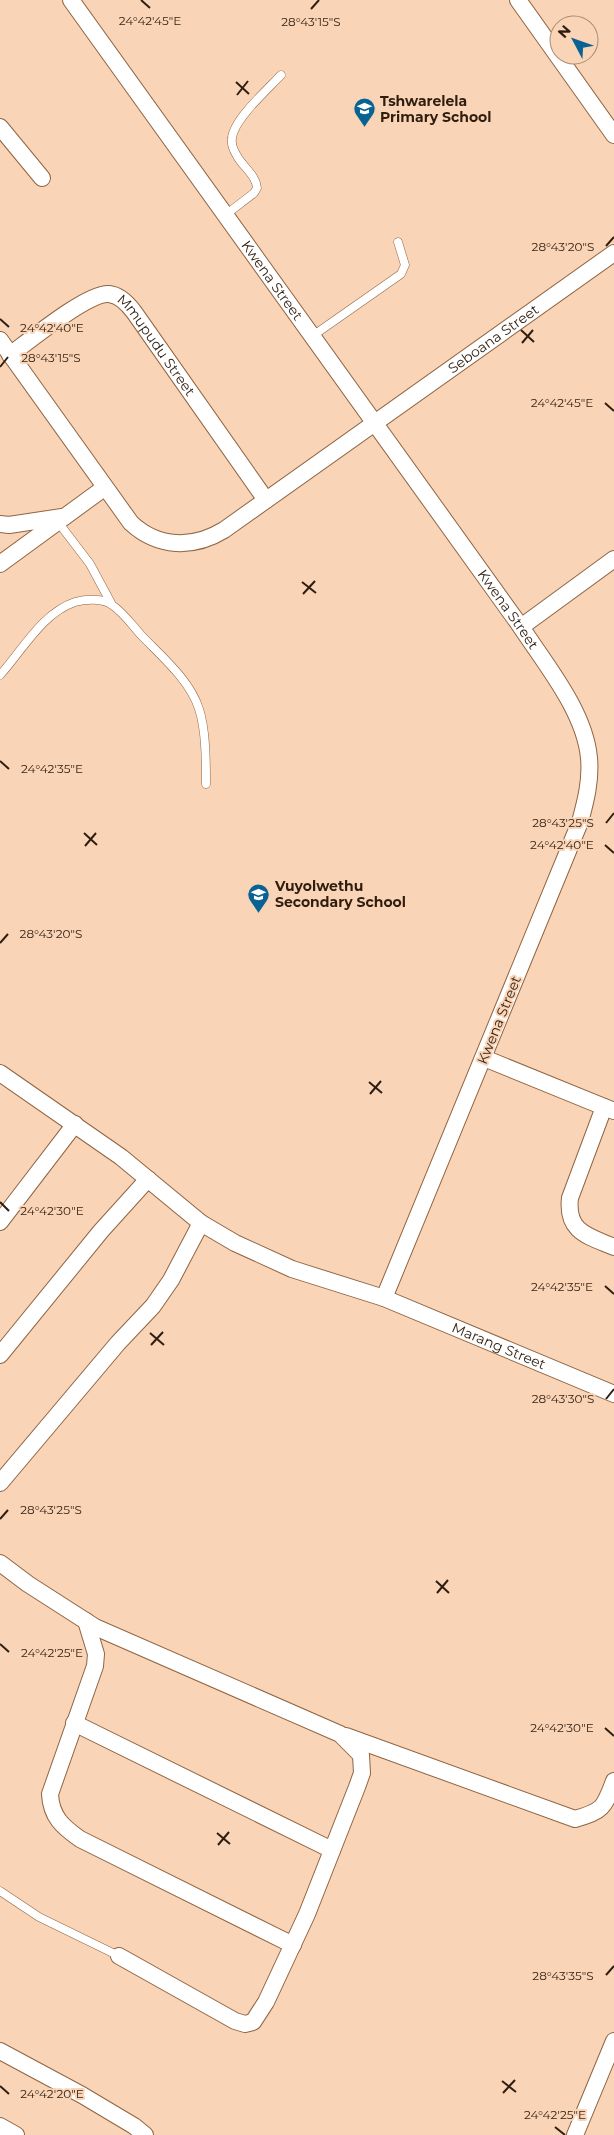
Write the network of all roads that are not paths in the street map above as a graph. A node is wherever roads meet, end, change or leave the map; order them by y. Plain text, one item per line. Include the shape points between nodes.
1 (71, 0) edge
2 (518, 0) edge
3 (281, 75) dead end
4 (0, 127) edge
5 (614, 135) edge
6 (42, 178) dead end
7 (224, 216) junction
8 (398, 242) dead end
9 (614, 253) edge
10 (311, 337) junction
11 (0, 340) edge
12 (10, 355) junction
13 (374, 424) junction
14 (104, 488) junction
15 (266, 500) junction
16 (61, 519) junction
17 (0, 524) edge
18 (614, 559) edge
19 (0, 564) edge
20 (111, 603) junction
21 (521, 627) junction
22 (0, 675) edge
23 (206, 784) dead end
24 (484, 1058) junction
25 (0, 1073) edge
26 (609, 1109) edge
27 (75, 1124) junction
28 (148, 1179) junction
29 (0, 1222) edge
30 (201, 1223) junction
31 (614, 1247) edge
32 (384, 1298) junction
33 (0, 1354) edge
34 (614, 1394) edge
35 (0, 1483) edge
36 (0, 1564) edge
37 (86, 1621) junction
38 (74, 1723) junction
39 (340, 1734) junction
40 (614, 1781) edge
41 (332, 1850) junction
42 (0, 1891) edge
43 (293, 1945) junction
44 (119, 1956) joint
45 (614, 2041) edge
46 (0, 2050) edge
47 (0, 2126) edge
48 (16, 2135) edge
49 (145, 2135) edge
50 (575, 2135) edge

1 - 7 street, Kwena Street
2 - 5 street
3 - 7 lane via 233,132 231,139 237,156 256,179 257,188
4 - 6 street
7 - 10 street, Kwena Street
8 - 10 lane via 405,266 401,274
9 - 13 street, Seboana Street
10 - 13 street, Kwena Street
11 - 12 street
12 - 14 street
12 - 15 street, Mmupudu Street via 82,303 109,294 119,297 134,312
13 - 15 street
13 - 21 street, Kwena Street
14 - 15 street via 138,530 158,539 186,544 211,538
14 - 16 street
16 - 17 street
16 - 19 street
16 - 20 lane
18 - 21 street
20 - 22 lane via 90,600 58,611 44,622
20 - 23 lane via 183,681 200,709
21 - 24 street, Kwena Street via 575,710 586,740 590,779 580,822
24 - 26 street
24 - 32 street, Kwena Street
25 - 27 street, Marang Street
26 - 31 street via 570,1198 569,1208 578,1231
27 - 28 street, Marang Street
27 - 29 street
28 - 30 street, Marang Street
28 - 33 street
30 - 32 street, Marang Street via 235,1243 292,1269
30 - 35 street via 171,1280 153,1306
32 - 34 street, Marang Street
36 - 37 street
37 - 38 street via 94,1644 95,1660
37 - 39 street via 126,1642
38 - 41 street
38 - 43 street via 50,1794 51,1805 62,1826 89,1844
39 - 40 street via 575,1819 596,1813 606,1803
39 - 41 street via 361,1755 363,1765
41 - 43 street
42 - 44 lane via 39,1917
43 - 44 street via 266,2002 253,2022 245,2024 234,2021
45 - 50 street
46 - 49 street via 104,2108
47 - 48 street

